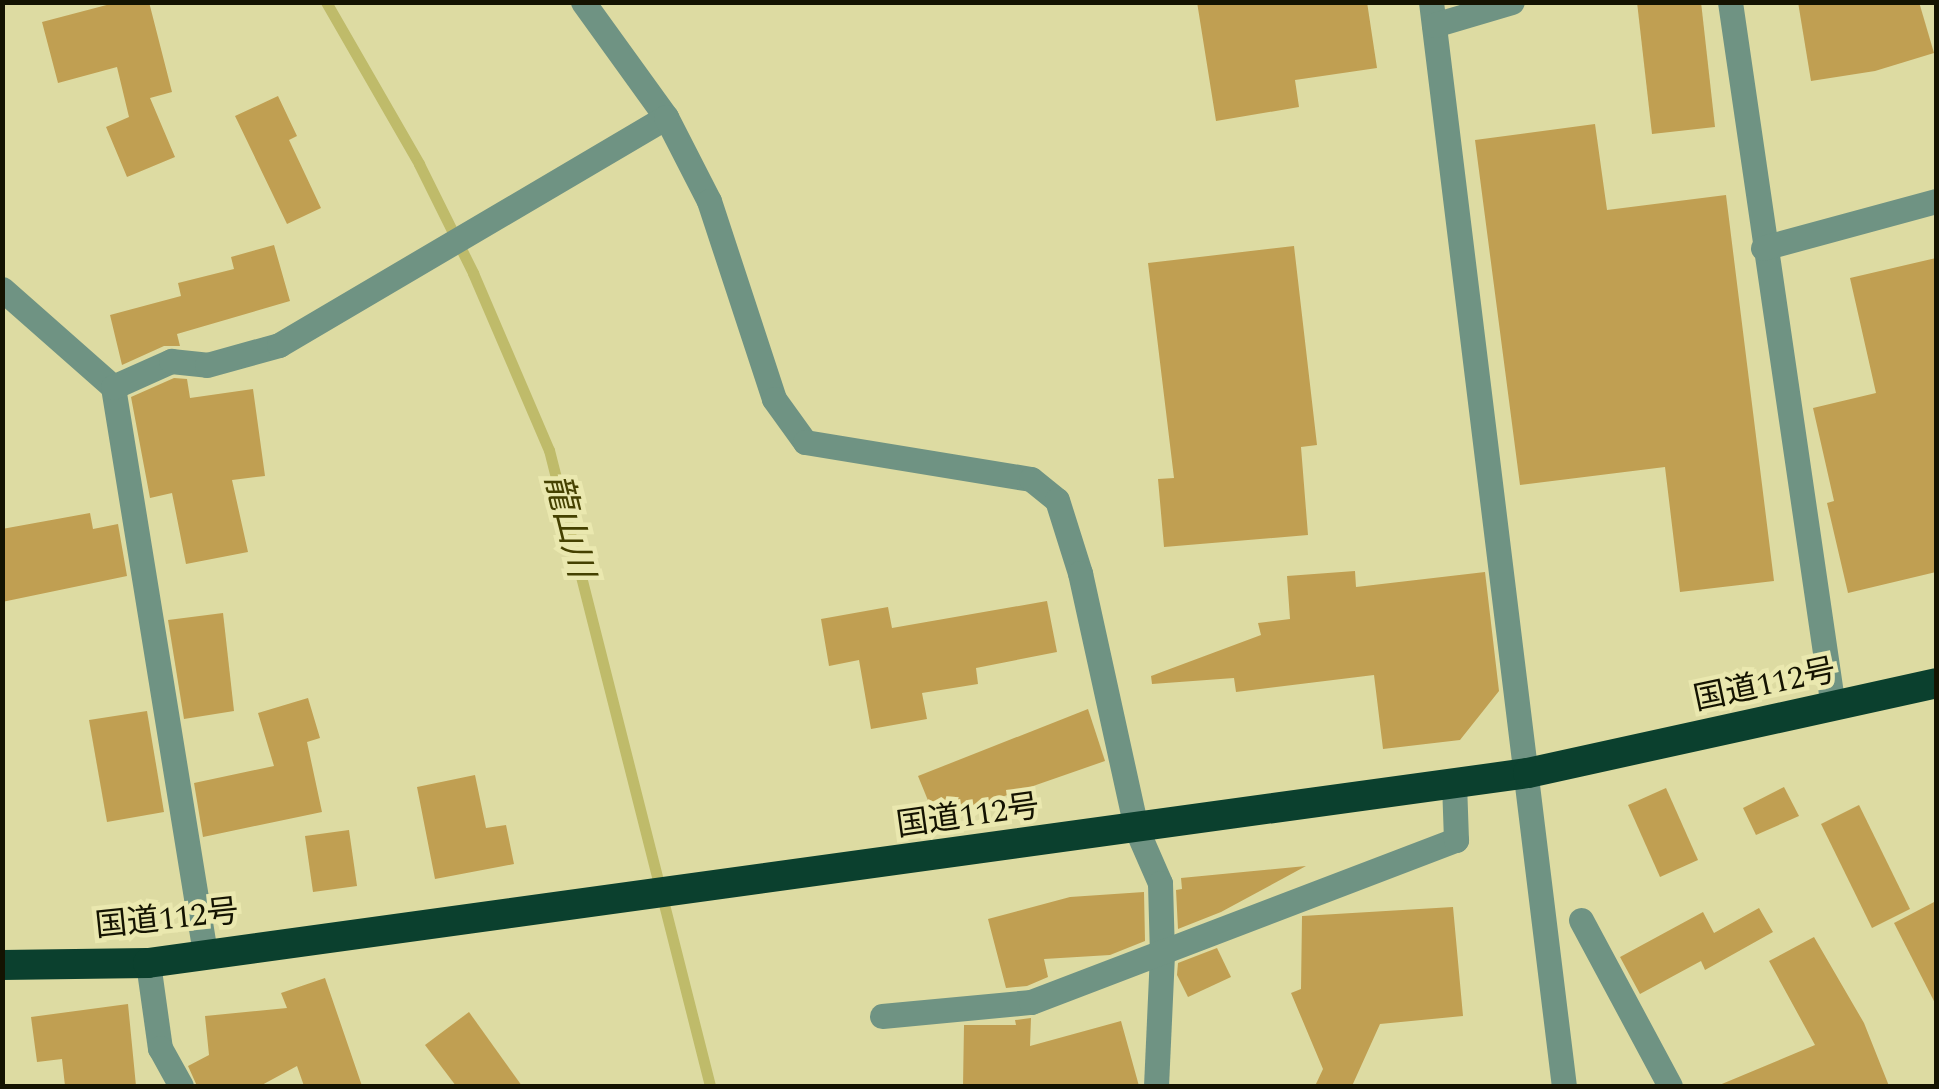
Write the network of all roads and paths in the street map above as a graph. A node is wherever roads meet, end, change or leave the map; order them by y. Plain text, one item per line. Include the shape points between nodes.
1 (583, 2) edge
2 (1512, 2) edge
3 (1730, 2) edge
4 (1433, 14) edge
5 (666, 118) junction
6 (1936, 201) edge
7 (1763, 248) junction
8 (2, 289) edge
9 (113, 387) junction
10 (1936, 683) edge
11 (1833, 707) junction
12 (1528, 773) junction
13 (1454, 784) junction
14 (1136, 828) junction
15 (1581, 920) dead end
16 (205, 954) junction
17 (1162, 954) junction
18 (148, 963) junction
19 (2, 965) edge
20 (882, 1016) dead end
21 (181, 1086) edge
22 (1156, 1086) edge
23 (1564, 1086) edge
24 (1670, 1086) edge

1 - 5 street
2 - 4 street
3 - 7 street
4 - 12 street
5 - 9 street via 279,345 207,365 171,361
5 - 14 street via 709,200 774,400 806,442 1032,479 1057,500 1080,573
6 - 7 street
7 - 11 street
8 - 9 street
9 - 16 street
10 - 11 highway, 国道112号
11 - 12 highway, 国道112号
12 - 13 highway, 国道112号
12 - 23 street
13 - 14 highway, 国道112号
13 - 17 street via 1456,840
14 - 16 highway, 国道112号
14 - 17 street via 1160,883
15 - 24 street
16 - 18 highway, 国道112号
17 - 20 street via 1032,1002
17 - 22 street
18 - 19 highway, 国道112号
18 - 21 street via 160,1048

